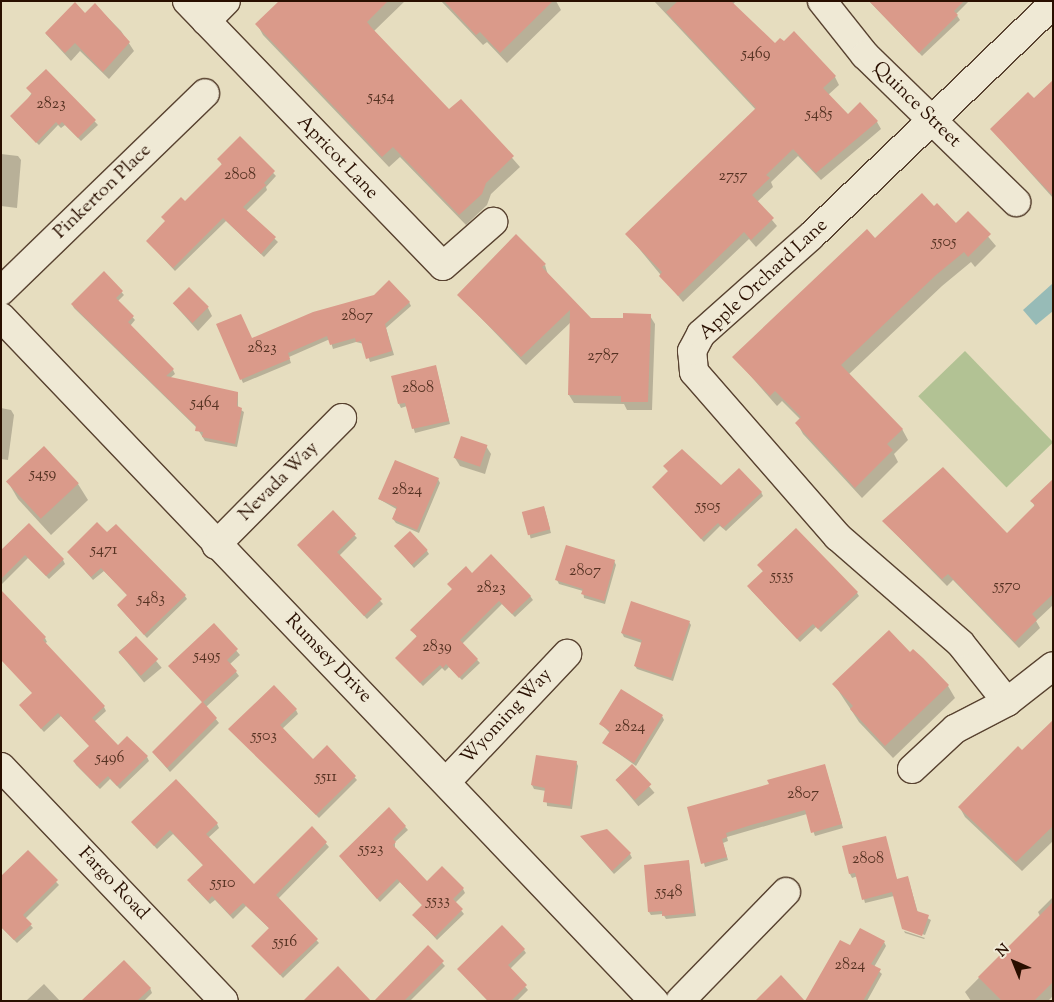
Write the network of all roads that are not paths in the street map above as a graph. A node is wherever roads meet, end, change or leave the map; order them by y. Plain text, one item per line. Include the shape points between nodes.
1 (187, 1) edge
2 (226, 1) edge
3 (822, 1) edge
4 (1053, 4) edge
5 (206, 21) junction
6 (205, 93) dead end
7 (933, 121) junction
8 (1016, 202) dead end
9 (492, 222) dead end
10 (1, 291) edge
11 (1, 317) edge
12 (342, 418) dead end
13 (216, 545) junction
14 (567, 654) dead end
15 (1053, 666) edge
16 (1007, 702) junction
17 (912, 769) dead end
18 (2, 771) edge
19 (447, 781) junction
20 (786, 892) dead end
21 (224, 1001) edge
22 (654, 1001) edge
23 (680, 1001) edge

1 - 5 street, Apricot Lane
2 - 5 street
3 - 7 street, Quince Street via 865,55
4 - 7 street, Apple Orchard Lane
5 - 9 street, Apricot Lane via 443,266
6 - 10 street, Pinkerton Place
7 - 8 street, Quince Street
7 - 16 street, Apple Orchard Lane via 791,255 701,334 692,351 694,372 838,537 960,643
11 - 13 street, Rumsey Drive
12 - 13 street, Nevada Way
13 - 19 street, Rumsey Drive
14 - 19 street, Wyoming Way
15 - 16 street
16 - 17 street via 955,729
18 - 21 street, Fargo Road
19 - 22 street, Rumsey Drive
20 - 23 street

